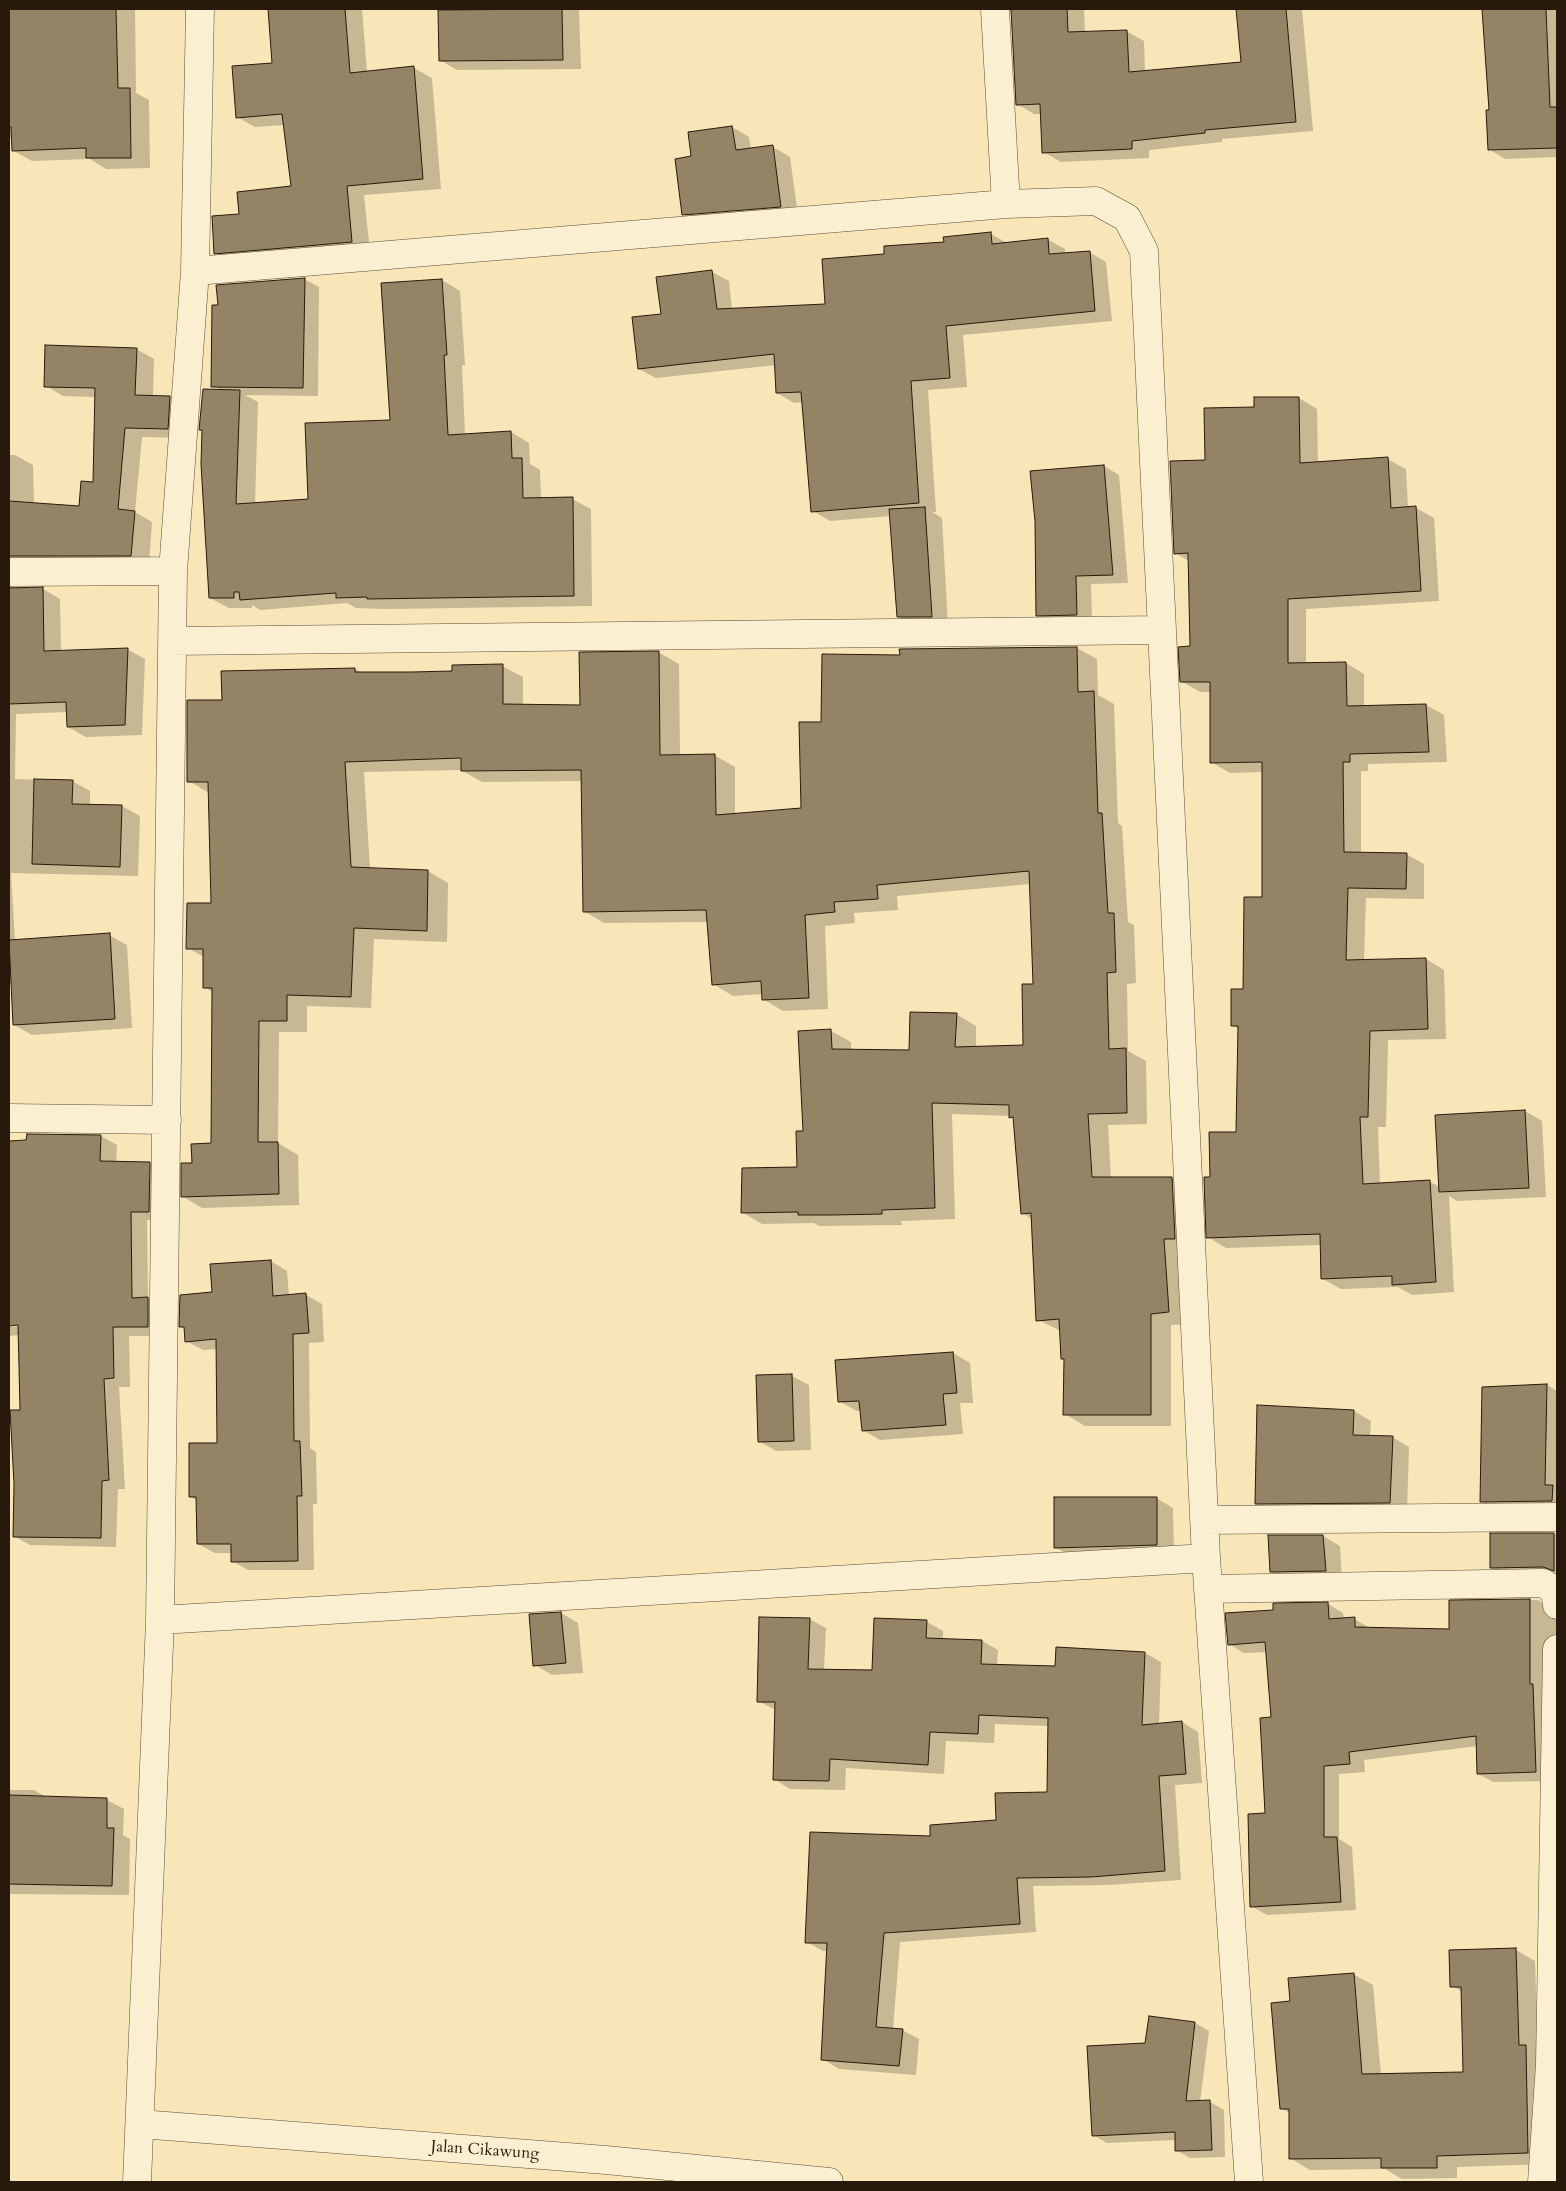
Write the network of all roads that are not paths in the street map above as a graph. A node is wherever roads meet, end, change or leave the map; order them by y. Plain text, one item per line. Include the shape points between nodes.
1 (200, 9) edge
2 (995, 9) edge
3 (1006, 204) junction
4 (195, 271) junction
5 (173, 571) junction
6 (9, 572) edge
7 (1161, 630) junction
8 (173, 641) junction
9 (9, 1118) edge
10 (167, 1120) junction
11 (1557, 1517) edge
12 (1204, 1520) junction
13 (1206, 1558) junction
14 (1208, 1589) junction
15 (1557, 1605) edge
16 (160, 1620) junction
17 (1557, 1648) edge
18 (1555, 1866) edge
19 (140, 2124) junction
20 (136, 2182) edge
21 (829, 2182) edge
22 (1249, 2182) edge
23 (1542, 2182) edge

1 - 4 street
2 - 3 street
3 - 4 street
3 - 7 street via 1096,201 1127,218 1144,251
4 - 5 street
5 - 6 street
5 - 8 street
7 - 8 street
7 - 12 street
8 - 10 street
9 - 10 street
10 - 16 street
11 - 12 street
12 - 13 street
13 - 14 street
13 - 16 street
14 - 15 street via 1543,1583 1555,1591
14 - 22 street
16 - 19 street
17 - 18 street
18 - 23 street via 1550,2064
19 - 20 street
19 - 21 street, Jalan Cikawung via 606,2160

